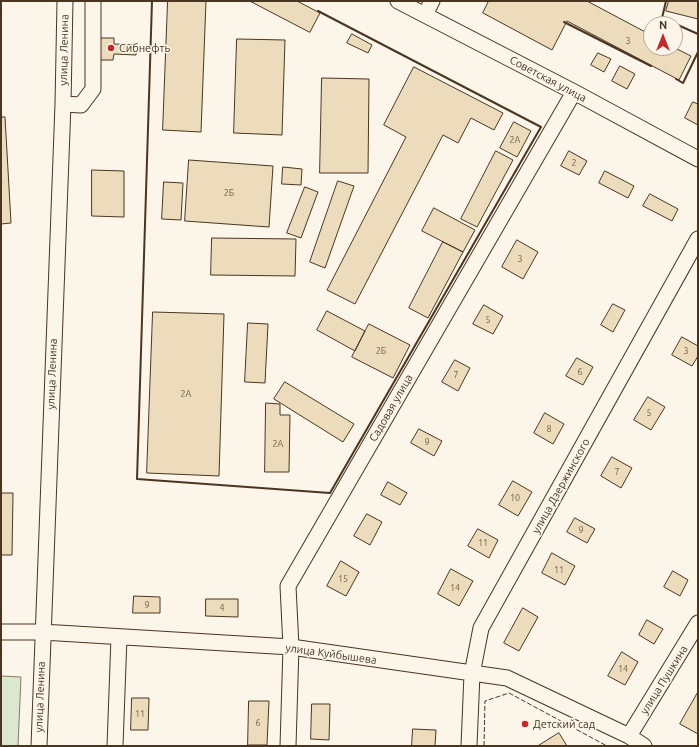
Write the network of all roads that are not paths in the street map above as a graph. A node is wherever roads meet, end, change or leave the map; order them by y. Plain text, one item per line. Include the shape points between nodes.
1 (65, 1) edge
2 (93, 1) edge
3 (398, 1) edge
4 (432, 1) edge
5 (425, 15) junction
6 (574, 92) junction
7 (63, 104) junction
8 (698, 159) edge
9 (698, 239) edge
10 (698, 623) edge
11 (1, 632) edge
12 (42, 632) junction
13 (120, 637) junction
14 (291, 647) junction
15 (472, 674) junction
16 (629, 736) junction
17 (39, 746) edge
18 (115, 746) edge
19 (288, 746) edge
20 (469, 746) edge
21 (644, 746) edge

1 - 7 street, улица Ленина
2 - 7 street via 93,88 81,105
3 - 5 street, Советская улица
4 - 5 street
5 - 6 street, Советская улица
6 - 8 street, Советская улица
6 - 14 street, Садовая улица via 288,586
7 - 12 street, улица Ленина
9 - 15 street, улица Дзержинского via 481,628
10 - 16 street, улица Пушкина
11 - 12 street, улица Куйбышева
12 - 13 street, улица Куйбышева
12 - 17 street, улица Ленина
13 - 14 street, улица Куйбышева
13 - 18 street
14 - 15 street, улица Куйбышева
14 - 19 street, Садовая улица
15 - 16 street, улица Куйбышева via 507,678
15 - 20 street, улица Дзержинского
16 - 21 street, улица Куйбышева

